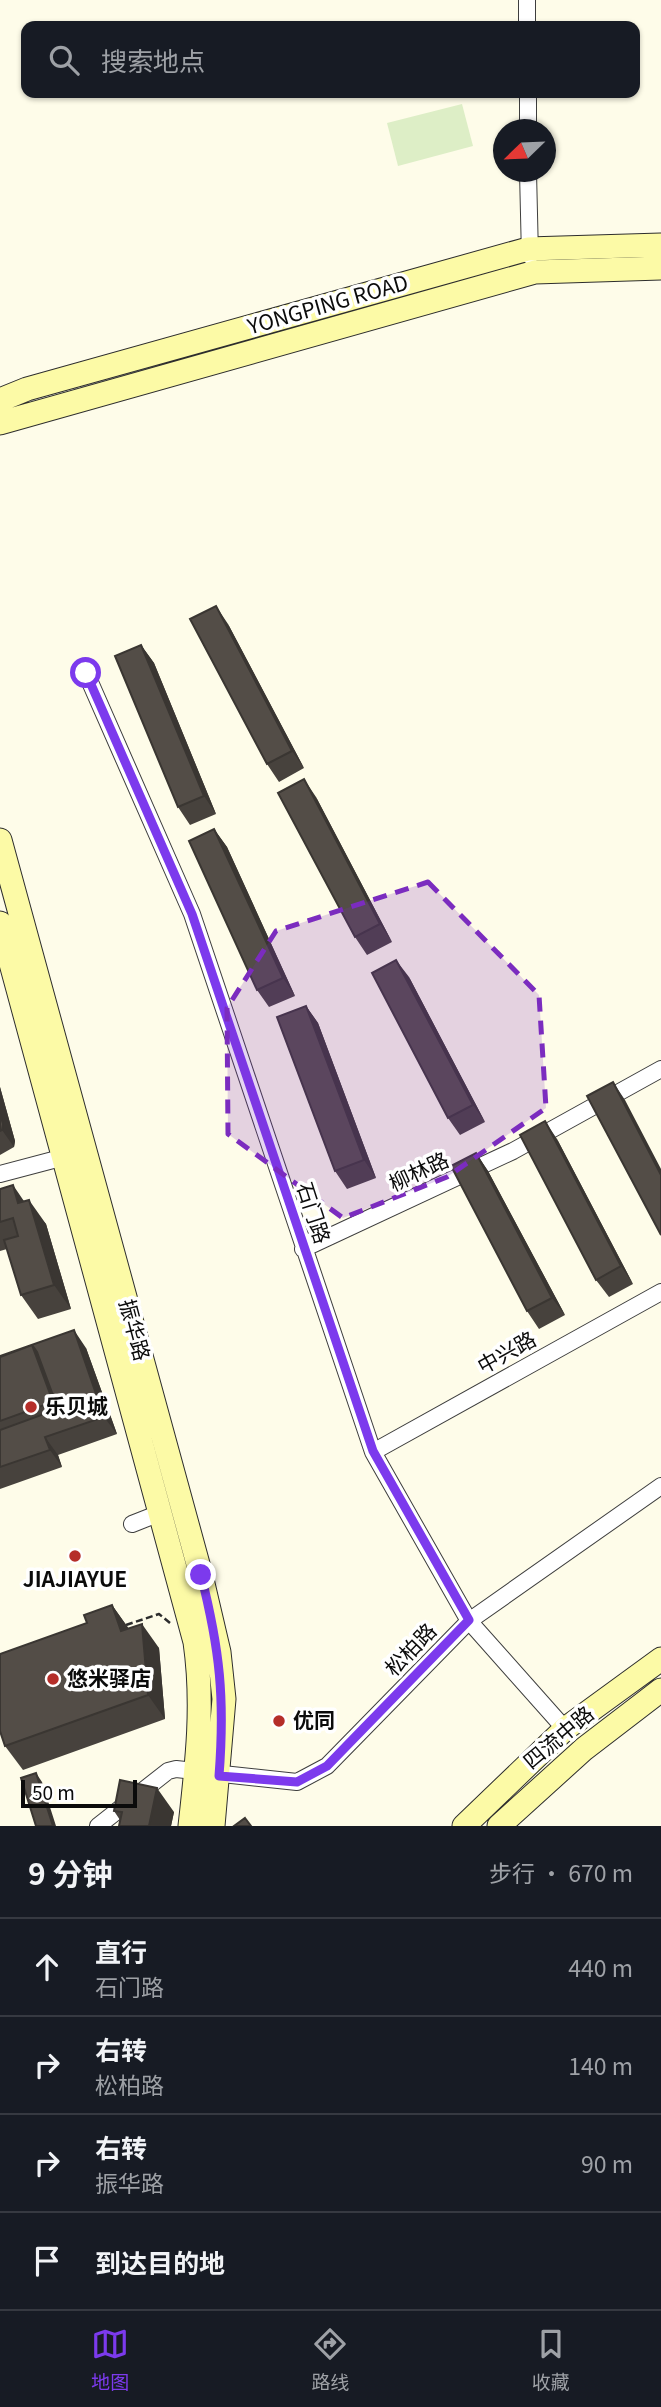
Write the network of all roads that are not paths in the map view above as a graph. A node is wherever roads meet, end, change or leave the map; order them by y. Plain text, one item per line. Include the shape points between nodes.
1 (527, 0) edge
2 (527, 21) edge
3 (528, 98) edge
4 (528, 119) edge
5 (528, 182) edge
6 (661, 245) edge
7 (528, 249) junction
8 (661, 268) edge
9 (535, 272) junction
10 (0, 400) edge
11 (0, 423) edge
12 (86, 673) dead end
13 (0, 840) edge
14 (0, 923) edge
15 (661, 1069) edge
16 (75, 1154) junction
17 (0, 1174) edge
18 (303, 1249) junction
19 (661, 1292) edge
20 (373, 1451) junction
21 (661, 1486) edge
22 (160, 1513) junction
23 (132, 1524) dead end
24 (469, 1620) junction
25 (661, 1659) edge
26 (661, 1690) edge
27 (565, 1730) junction
28 (197, 1772) junction
29 (219, 1776) junction
30 (98, 1826) edge
31 (190, 1826) edge
32 (213, 1826) edge
33 (464, 1826) edge
34 (499, 1826) edge

1 - 2 street
3 - 4 street
5 - 7 street
6 - 7 main road, YONGPING ROAD
7 - 9 street
7 - 10 main road, YONGPING ROAD
8 - 9 main road, YONGPING ROAD
9 - 11 main road, YONGPING ROAD
12 - 18 street, 石门路 via 192,914
13 - 16 main road, 振华路
14 - 16 main road, 振华路
15 - 18 street, 柳林路 via 513,1151
16 - 17 street
16 - 22 main road, 振华路
16 - 29 main road, 振华路 via 219,1652 224,1699
18 - 20 street, 石门路
19 - 20 street, 中兴路
20 - 24 street, 石门路
21 - 24 street, 松柏路
22 - 23 street
22 - 28 main road, 振华路 via 195,1642 201,1693
24 - 27 street, 石门路
24 - 29 street, 松柏路 via 327,1766 297,1782
25 - 27 main road, 四流中路
26 - 34 main road, 四流中路 via 584,1749
27 - 33 main road, 四流中路
28 - 29 street, 松柏路
28 - 30 street, 松柏路 via 168,1772
28 - 31 main road, 振华路
29 - 32 main road, 振华路

